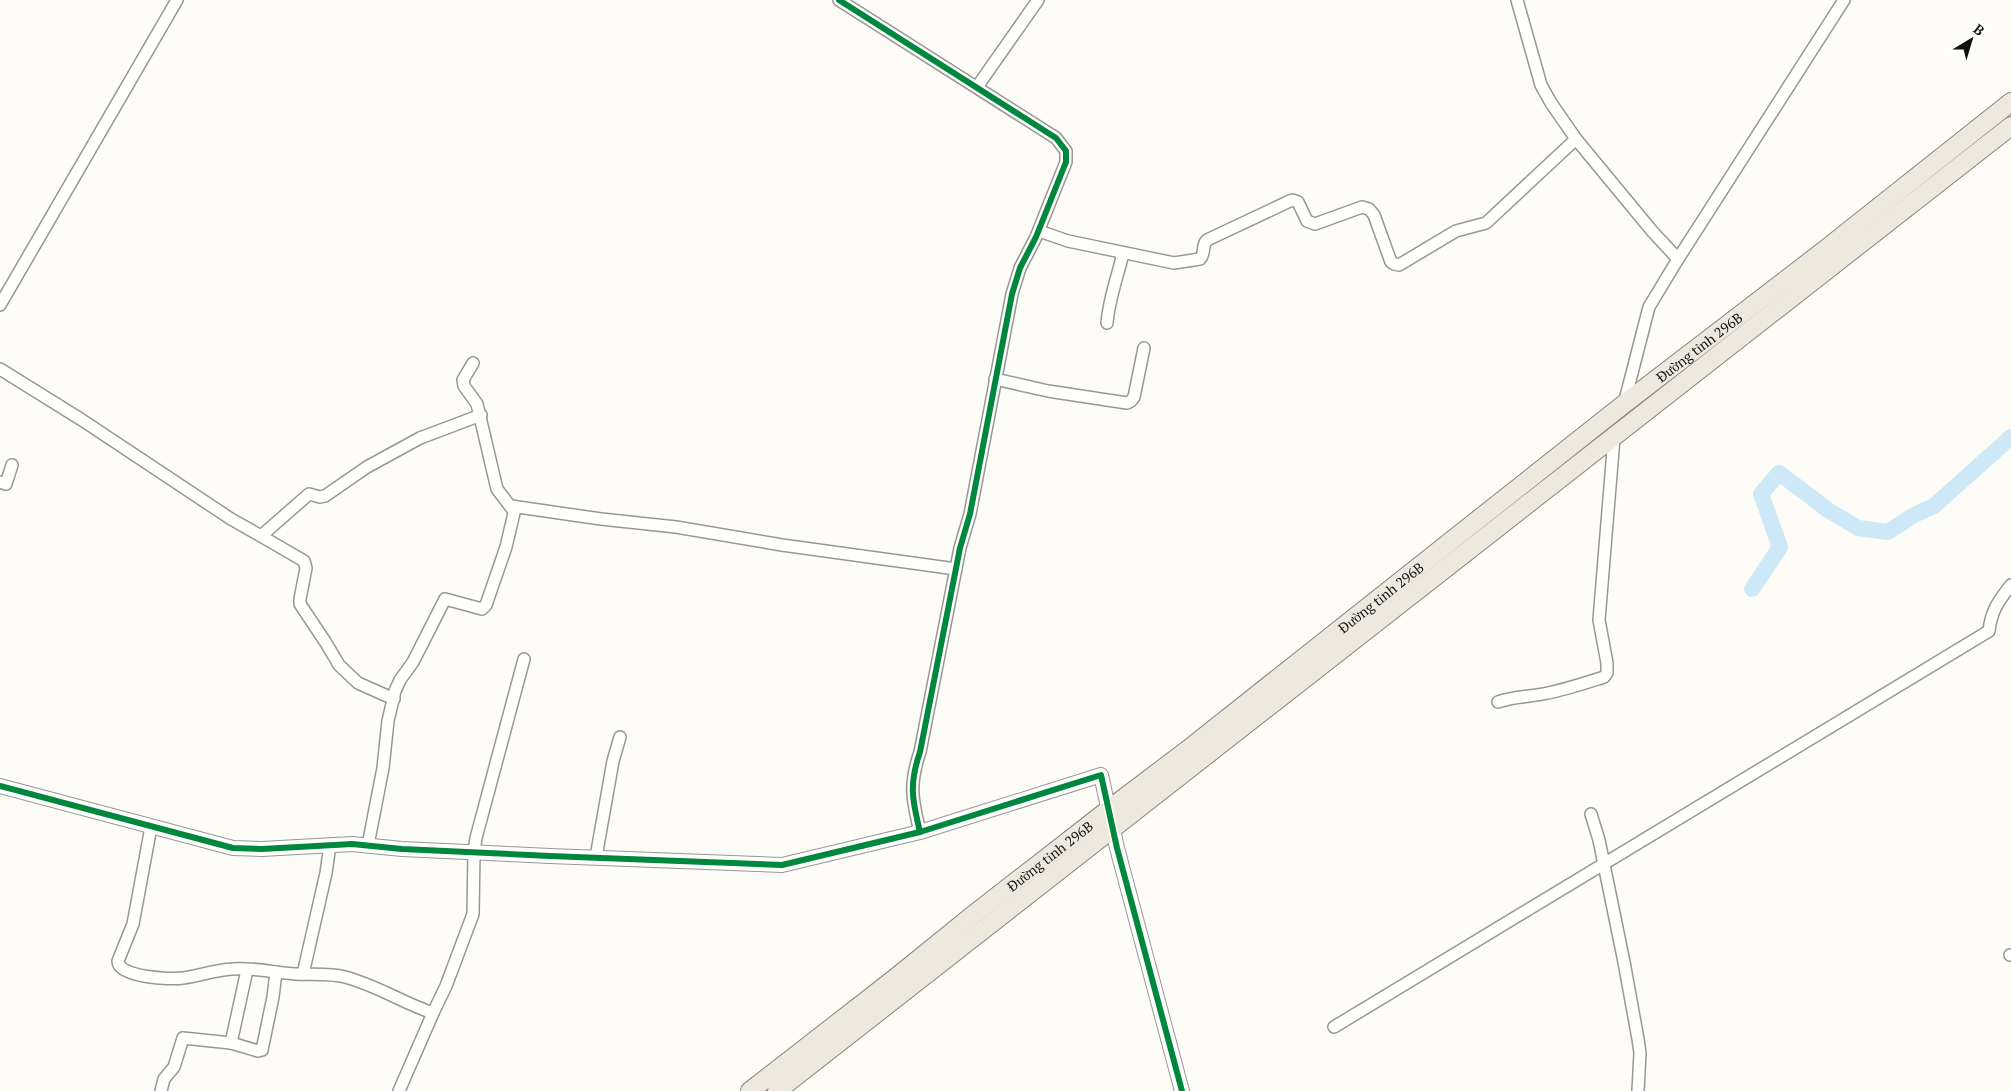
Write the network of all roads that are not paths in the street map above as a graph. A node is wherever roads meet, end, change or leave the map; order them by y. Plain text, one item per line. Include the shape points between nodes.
1 (177, 0) edge
2 (838, 0) edge
3 (1038, 0) edge
4 (1517, 0) edge
5 (1844, 0) edge
6 (977, 87) junction
7 (2011, 102) edge
8 (2011, 126) edge
9 (1576, 140) junction
10 (1039, 231) junction
11 (1123, 252) junction
12 (1678, 259) junction
13 (0, 305) edge
14 (1107, 323) dead end
15 (1144, 348) dead end
16 (473, 363) dead end
17 (0, 369) edge
18 (995, 379) junction
19 (1624, 404) junction
20 (480, 415) junction
21 (1614, 438) junction
22 (12, 465) dead end
23 (0, 482) edge
24 (511, 506) junction
25 (261, 536) junction
26 (956, 569) junction
27 (2011, 585) edge
28 (524, 659) dead end
29 (394, 698) junction
30 (1498, 702) dead end
31 (620, 737) dead end
32 (0, 786) edge
33 (1108, 810) junction
34 (1591, 814) dead end
35 (151, 827) junction
36 (1112, 828) junction
37 (920, 832) junction
38 (330, 845) junction
39 (368, 845) junction
40 (474, 852) junction
41 (596, 857) junction
42 (1604, 864) junction
43 (247, 970) junction
44 (276, 972) junction
45 (303, 974) junction
46 (433, 1013) junction
47 (1334, 1027) dead end
48 (232, 1043) junction
49 (160, 1091) edge
50 (399, 1091) edge
51 (750, 1091) edge
52 (777, 1091) edge
53 (1182, 1091) edge
54 (1638, 1091) edge

1 - 13 street
2 - 6 street
3 - 6 street
4 - 9 street via 1541,85
5 - 12 street
6 - 10 street via 1056,138 1066,151 1066,162
7 - 19 main road, Đường tỉnh 296B
8 - 21 main road, Đường tỉnh 296B
9 - 11 street via 1486,223 1456,231 1399,265 1391,262 1369,209 1362,206 1315,224 1307,221 1295,200 1207,240 1200,259 1174,263
9 - 12 street
10 - 11 street via 1068,241
10 - 18 street via 1016,276
11 - 14 street
12 - 19 street via 1649,307
15 - 18 street via 1134,397 1127,403
16 - 20 street via 464,386 478,404
17 - 25 street
18 - 26 street via 970,514
19 - 33 main road, Đường tỉnh 296B
20 - 24 street via 497,489
20 - 25 street via 420,438 367,467 325,496 309,494
21 - 30 street via 1599,620 1607,673 1576,687
21 - 36 main road, Đường tỉnh 296B
22 - 23 street via 6,484
24 - 26 street
24 - 29 street via 514,513 506,547 486,605 482,608 445,600 413,662 400,680
25 - 29 street via 304,561 306,568 300,604 339,665 358,683
26 - 37 street via 912,784
27 - 42 street via 1990,616 1989,631
28 - 40 street via 482,810
29 - 39 street
31 - 41 street
32 - 35 street
33 - 36 street
33 - 37 street via 1101,775
33 - 51 main road, Đường tỉnh 296B
34 - 42 street
35 - 38 street via 233,848
35 - 43 street via 133,924 118,966 133,974 163,978
36 - 52 main road, Đường tỉnh 296B
36 - 53 street
37 - 41 street via 782,865
38 - 39 street
38 - 45 street
39 - 40 street
40 - 41 street
40 - 46 street via 473,914
42 - 47 street
42 - 54 street via 1638,1039
43 - 44 street
43 - 48 street
44 - 45 street
44 - 48 street via 262,1050
45 - 46 street via 344,977
46 - 50 street
48 - 49 street via 183,1038 174,1067 164,1079

